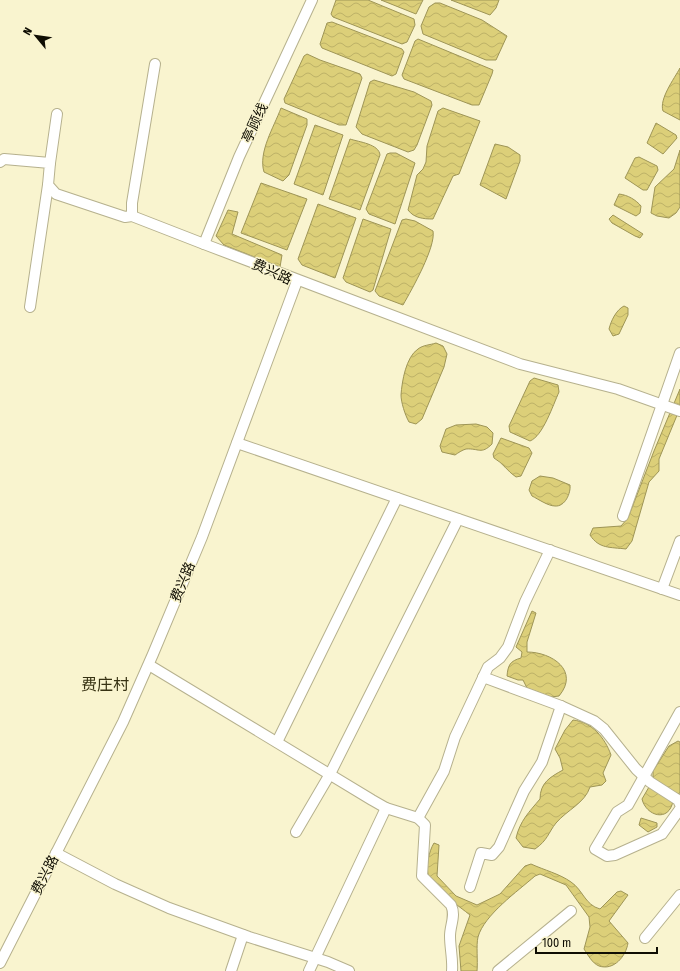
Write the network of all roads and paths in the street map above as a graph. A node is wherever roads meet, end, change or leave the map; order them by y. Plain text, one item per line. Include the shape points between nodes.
1 (312, 0) edge
2 (155, 64) dead end
3 (57, 114) dead end
4 (0, 162) edge
5 (50, 163) junction
6 (48, 185) junction
7 (132, 216) junction
8 (201, 244) junction
9 (297, 281) junction
10 (30, 307) dead end
11 (680, 353) edge
12 (663, 405) junction
13 (680, 411) edge
14 (236, 443) junction
15 (397, 498) junction
16 (623, 516) dead end
17 (458, 519) junction
18 (680, 541) edge
19 (550, 550) junction
20 (662, 589) junction
21 (680, 595) edge
22 (148, 665) junction
23 (483, 677) junction
24 (562, 706) junction
25 (680, 712) edge
26 (277, 742) junction
27 (330, 774) junction
28 (645, 777) junction
29 (680, 804) edge
30 (386, 808) junction
31 (678, 816) edge
32 (418, 818) junction
33 (296, 832) dead end
34 (56, 853) junction
35 (470, 887) dead end
36 (680, 895) edge
37 (571, 911) dead end
38 (242, 935) junction
39 (644, 938) dead end
40 (315, 958) junction
41 (0, 963) edge
42 (231, 971) edge
43 (309, 971) edge
44 (349, 971) edge
45 (452, 971) edge
46 (498, 971) edge

1 - 8 street, 亭顾线
2 - 7 street
3 - 5 street
4 - 5 street via 4,159
5 - 6 street
6 - 7 street, 费兴路 via 56,194 125,217
6 - 10 street
7 - 8 street, 费兴路
8 - 9 street, 费兴路
9 - 12 street via 520,364 618,389
9 - 14 street, 费兴路
11 - 12 street
12 - 13 street
12 - 16 street
14 - 15 street
14 - 22 street, 费兴路 via 202,537
15 - 17 street
15 - 26 street
17 - 19 street
17 - 27 street
18 - 20 street
19 - 20 street
19 - 23 street via 525,602 508,647 500,658 488,667
20 - 21 street
22 - 26 street
22 - 34 street, 费兴路 via 123,722
23 - 24 street
23 - 32 street via 455,737 444,771
24 - 28 street via 594,721 604,729
24 - 35 street via 536,775 524,791 499,847 492,855 481,854
25 - 28 street
26 - 27 street
27 - 30 street
27 - 33 street
28 - 29 street
28 - 31 street via 628,805 617,812 596,849 607,856 615,855 662,834
30 - 32 street
30 - 40 street
32 - 45 street via 424,825 422,876 454,911 450,936 453,952
34 - 38 street via 115,884 169,908
34 - 41 street, 费兴路
36 - 39 street
37 - 46 street
38 - 40 street
38 - 42 street
40 - 43 street
40 - 44 street

